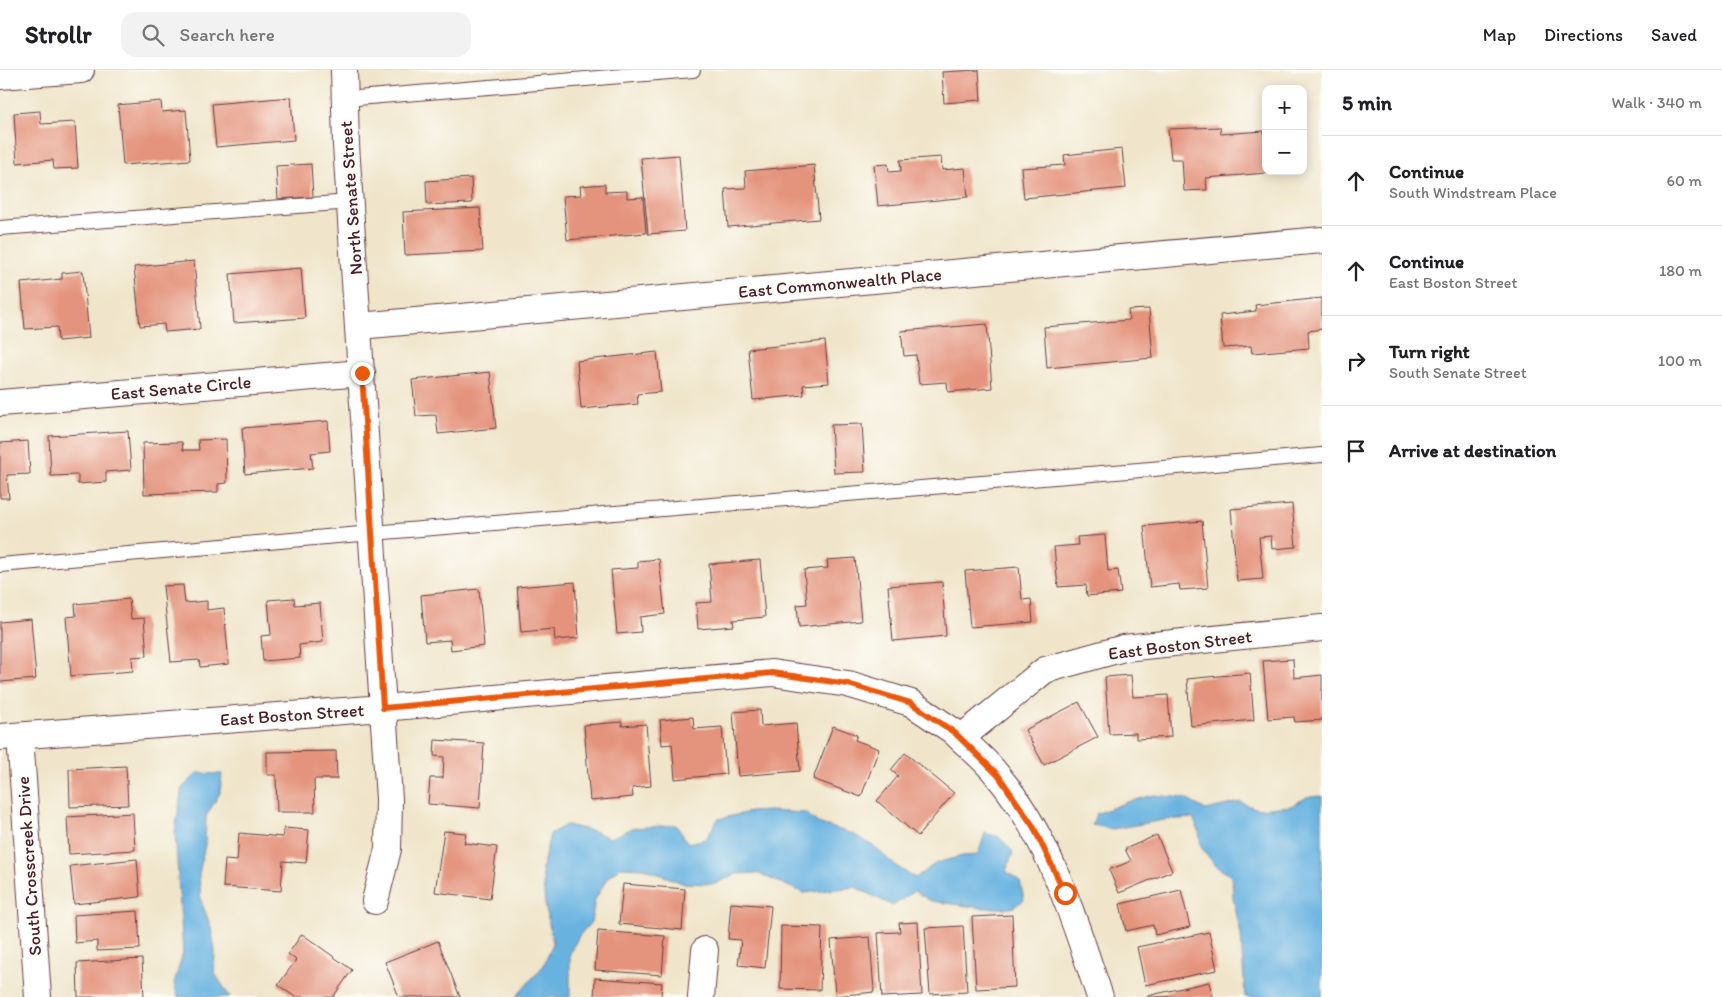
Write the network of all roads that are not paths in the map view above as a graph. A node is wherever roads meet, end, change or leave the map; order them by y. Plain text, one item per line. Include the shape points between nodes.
1 (81, 70) edge
2 (344, 70) edge
3 (693, 70) edge
4 (0, 76) edge
5 (345, 99) junction
6 (351, 202) junction
7 (0, 228) edge
8 (1322, 240) edge
9 (359, 326) junction
10 (362, 373) junction
11 (0, 402) edge
12 (1322, 456) edge
13 (372, 533) junction
14 (0, 565) edge
15 (1322, 628) edge
16 (383, 708) junction
17 (955, 733) junction
18 (10, 736) edge
19 (375, 901) dead end
20 (705, 950) dead end
21 (38, 997) edge
22 (701, 997) edge
23 (1100, 997) edge

1 - 4 street
2 - 5 street, North Senate Street
3 - 5 lane
5 - 6 street, North Senate Street
6 - 7 lane
6 - 9 street, North Senate Street
8 - 9 street, East Commonwealth Place
9 - 10 street, North Senate Street
10 - 11 street, East Senate Circle
10 - 13 street, North Senate Street
12 - 13 lane
13 - 14 lane
13 - 16 street, North Senate Street
15 - 17 street, East Boston Street via 1124,648 1045,670 962,737
16 - 17 street, East Boston Street via 772,673 848,684 911,703
16 - 18 street, East Boston Street
16 - 19 street, North Senate Street via 389,799 388,849
17 - 23 street via 998,775 1033,826 1065,893
18 - 21 street, South Crosscreek Drive
20 - 22 street

